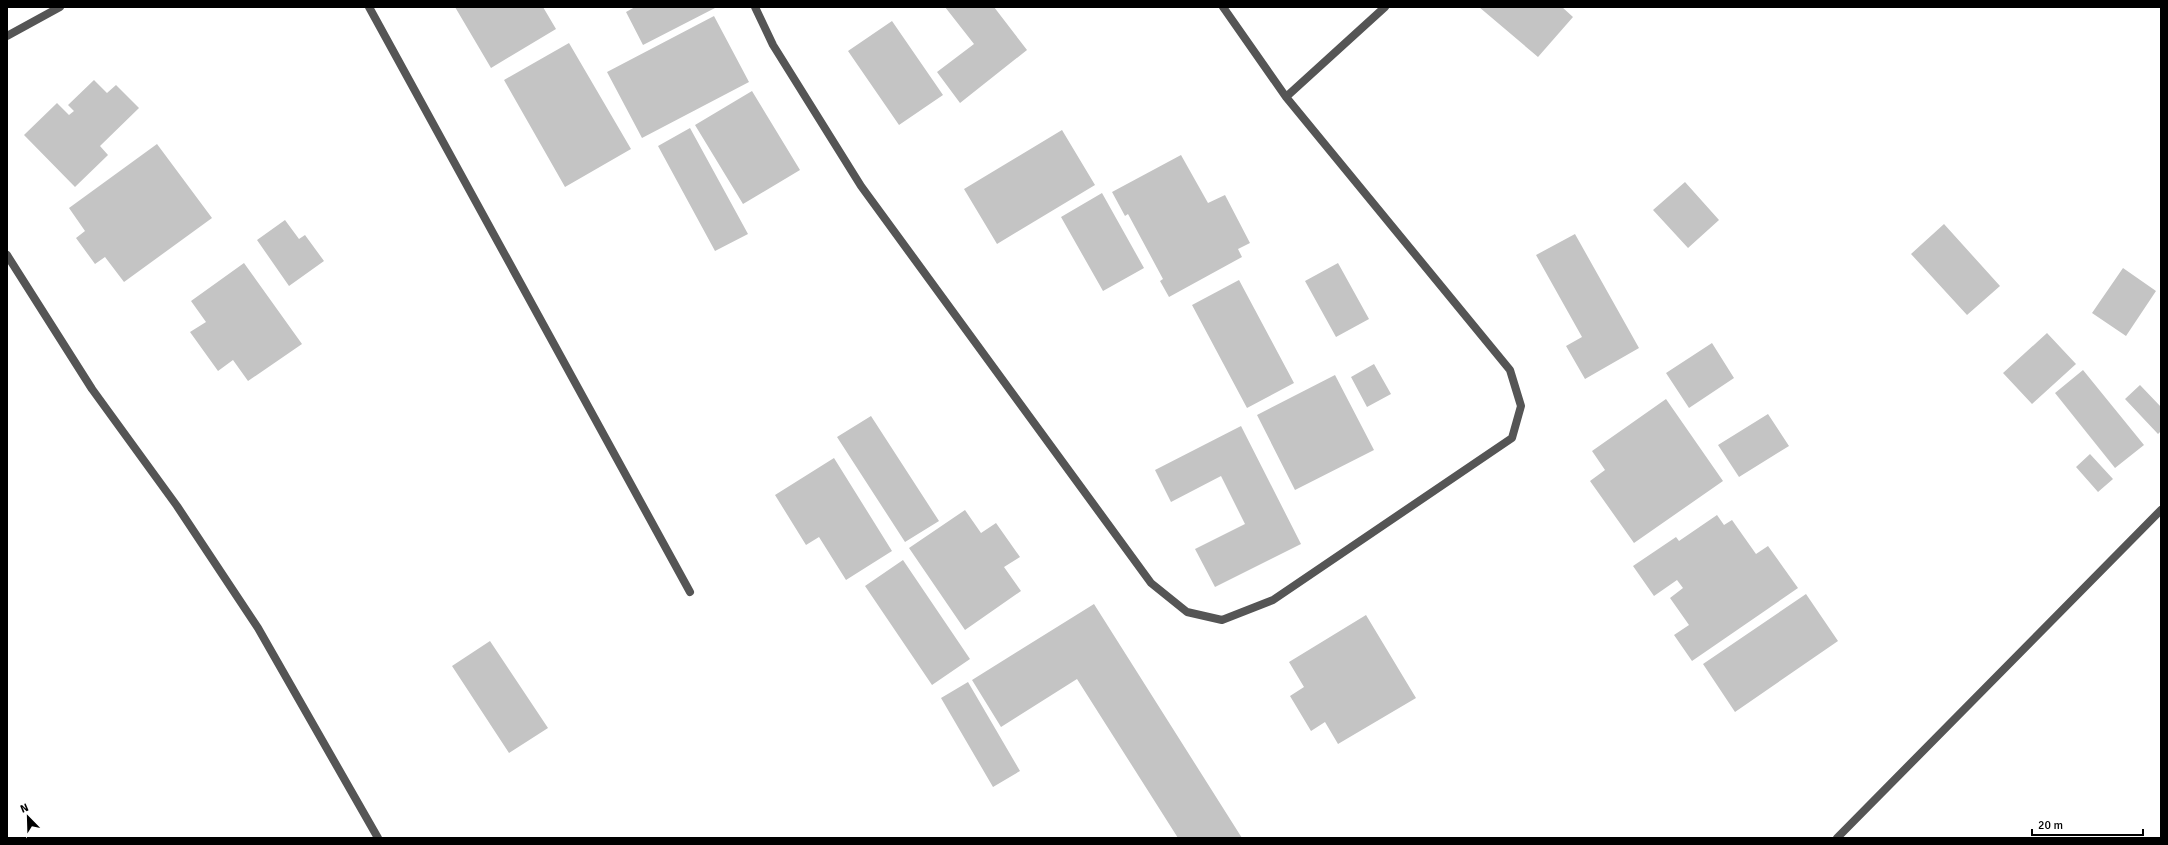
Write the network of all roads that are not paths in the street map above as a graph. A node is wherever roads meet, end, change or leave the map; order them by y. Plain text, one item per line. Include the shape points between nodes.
1 (60, 7) edge
2 (369, 7) edge
3 (755, 7) edge
4 (1223, 7) edge
5 (1385, 7) edge
6 (7, 36) edge
7 (1286, 97) junction
8 (7, 255) edge
9 (2161, 510) edge
10 (690, 592) dead end
11 (378, 838) edge
12 (1837, 838) edge

1 - 6 street
2 - 10 street
3 - 7 street via 774,45 861,186 1151,583 1187,612 1222,620 1273,600 1512,438 1521,406 1510,370
4 - 7 street
5 - 7 street
8 - 11 street via 92,389 177,506 258,628
9 - 12 street

